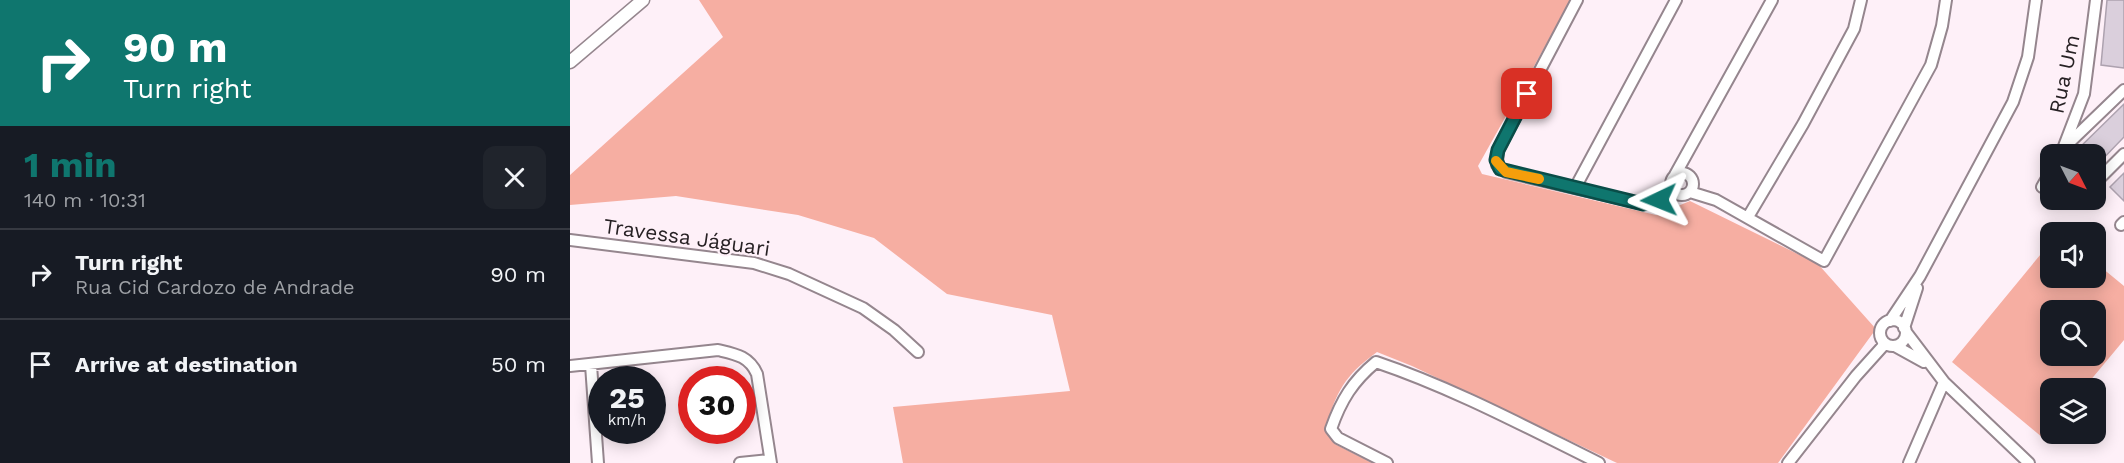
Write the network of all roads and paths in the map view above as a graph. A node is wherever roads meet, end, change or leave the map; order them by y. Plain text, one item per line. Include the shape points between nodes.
1 (643, 0) edge
2 (1577, 0) edge
3 (1676, 0) edge
4 (1772, 0) edge
5 (1860, 0) edge
6 (1946, 0) edge
7 (2036, 0) edge
8 (2096, 0) edge
9 (570, 62) edge
10 (2124, 90) edge
11 (1695, 144) junction
12 (2066, 144) edge
13 (2070, 144) edge
14 (2124, 154) edge
15 (2106, 172) edge
16 (1675, 176) junction
17 (1690, 177) junction
18 (1575, 188) junction
19 (1675, 190) junction
20 (1690, 192) junction
21 (1716, 200) junction
22 (1748, 217) junction
23 (570, 240) edge
24 (1920, 276) junction
25 (1890, 321) junction
26 (1905, 330) junction
27 (1883, 342) junction
28 (1895, 346) junction
29 (918, 352) dead end
30 (591, 364) junction
31 (1930, 365) junction
32 (570, 366) edge
33 (1944, 382) junction
34 (2024, 461) edge
35 (770, 462) edge
36 (598, 463) edge
37 (740, 463) edge
38 (1387, 463) edge
39 (1599, 463) edge
40 (1788, 463) edge
41 (1909, 463) edge

1 - 9 street
2 - 18 street via 1496,160 1500,169
3 - 18 street
4 - 11 street
5 - 22 street via 1849,38
6 - 22 street via 1931,65 1824,261
7 - 24 street via 2028,57 2013,102
8 - 12 street, Rua Um via 2088,73
10 - 13 street
11 - 16 street
11 - 17 street
14 - 15 street
16 - 17 street
16 - 19 street
17 - 20 street
17 - 21 street
18 - 19 street via 1643,204
19 - 20 street
20 - 21 street
21 - 22 street
23 - 29 street, Travessa Jáguari via 754,263 789,274 863,308
24 - 25 street
24 - 26 street
25 - 26 street via 1898,322
25 - 27 street via 1881,329
26 - 28 street via 1903,341
26 - 31 street
27 - 28 street
27 - 40 street
28 - 31 street
30 - 32 street
30 - 35 street via 718,350 741,355 758,374
30 - 36 street
31 - 33 street
33 - 34 street
33 - 41 street
35 - 37 street
38 - 39 street via 1338,438 1331,429 1341,401 1356,378 1376,362 1497,413

